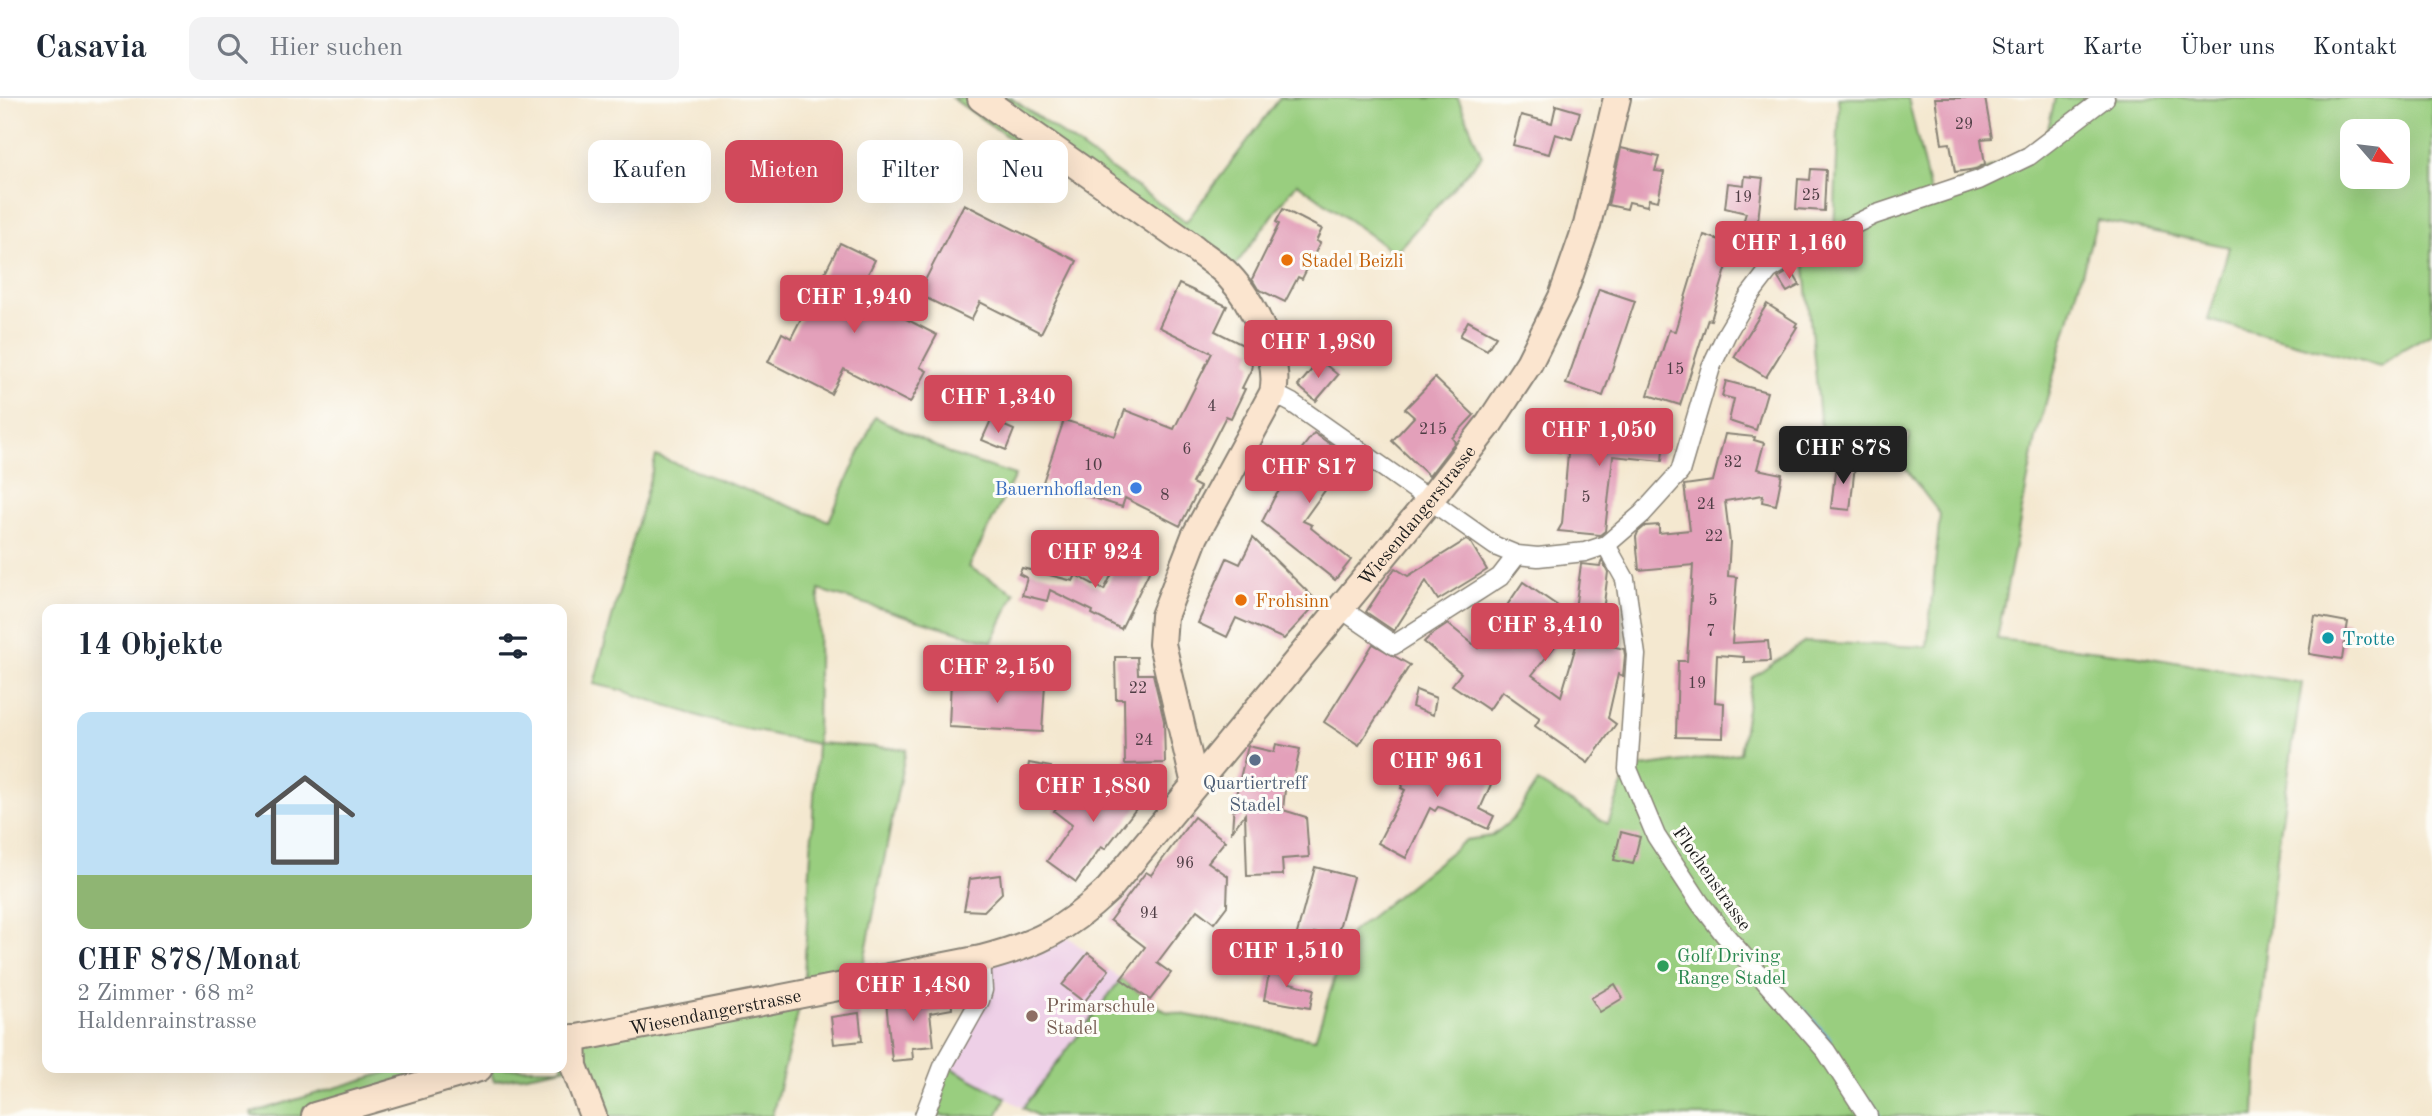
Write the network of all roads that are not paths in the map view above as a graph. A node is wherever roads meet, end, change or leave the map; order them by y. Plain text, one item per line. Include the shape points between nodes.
1 (981, 98) edge
2 (1617, 98) edge
3 (2105, 98) edge
4 (1273, 393) junction
5 (1429, 501) junction
6 (1606, 545) junction
7 (1517, 555) junction
8 (1340, 608) junction
9 (1195, 784) junction
10 (981, 959) junction
11 (567, 1040) edge
12 (462, 1073) edge
13 (315, 1116) edge
14 (593, 1116) edge
15 (925, 1116) edge
16 (1868, 1116) edge

1 - 4 main road via 1228,275 1255,312 1275,374
2 - 5 main road, Wiesendangerstrasse via 1587,225 1562,297 1516,384
3 - 6 street via 2029,156 1979,180 1874,215 1769,270 1732,324 1711,368 1679,472 1642,514
4 - 5 street
4 - 9 main road via 1195,536 1164,616 1162,644
5 - 7 street via 1495,546
5 - 8 main road, Wiesendangerstrasse
6 - 7 street via 1585,552
6 - 16 street, Flochenstrasse via 1625,579 1636,655 1628,769 1656,836 1724,934 1826,1051
7 - 8 street via 1500,577 1394,645
8 - 9 main road, Wiesendangerstrasse
9 - 10 main road, Wiesendangerstrasse via 1088,909 1041,940
10 - 11 main road, Wiesendangerstrasse
10 - 15 street via 980,1000 944,1064
11 - 14 main road
12 - 13 main road

